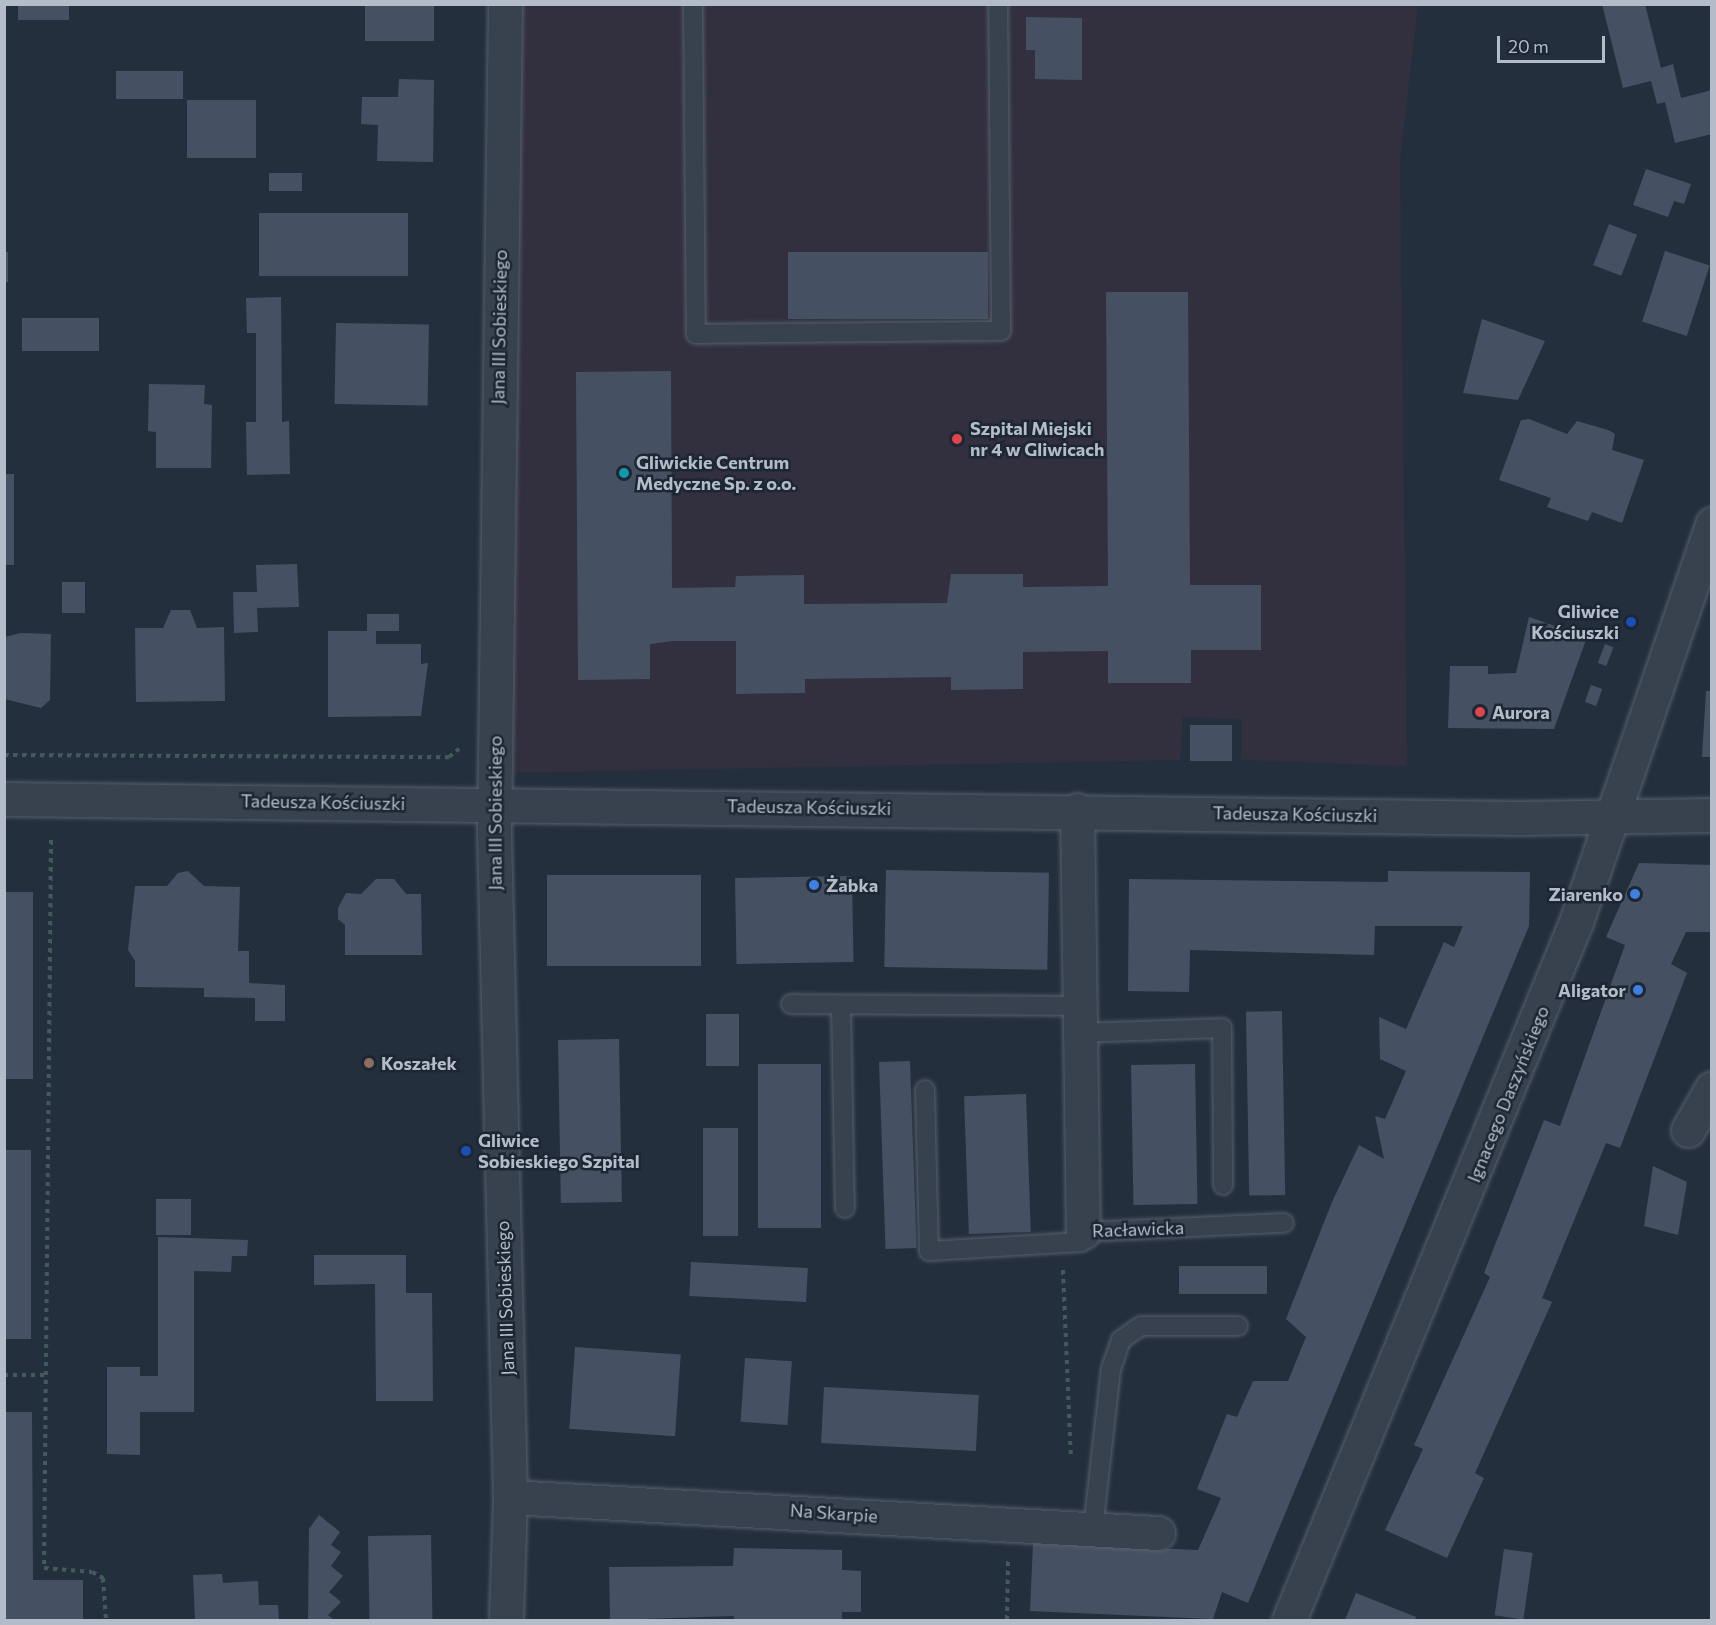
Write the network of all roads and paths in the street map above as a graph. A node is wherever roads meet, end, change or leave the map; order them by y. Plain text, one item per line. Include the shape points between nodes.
1 (505, 4) edge
2 (693, 4) edge
3 (998, 4) edge
4 (1712, 524) edge
5 (460, 738) dead end
6 (4, 755) edge
7 (4, 799) edge
8 (494, 804) junction
9 (1077, 810) junction
10 (1712, 815) edge
11 (1613, 817) junction
12 (51, 840) dead end
13 (791, 1004) dead end
14 (841, 1005) junction
15 (1079, 1020) junction
16 (1712, 1088) edge
17 (925, 1090) dead end
18 (1688, 1131) dead end
19 (1223, 1185) dead end
20 (845, 1208) dead end
21 (1284, 1223) dead end
22 (1083, 1232) junction
23 (1063, 1263) dead end
24 (1238, 1326) dead end
25 (4, 1375) edge
26 (45, 1375) junction
27 (1071, 1463) dead end
28 (510, 1497) junction
29 (1093, 1528) junction
30 (1158, 1533) dead end
31 (106, 1620) edge
32 (506, 1620) edge
33 (1289, 1620) edge

1 - 8 street, Jana III Sobieskiego
2 - 3 lane via 696,334 1001,331
4 - 11 street, Ignacego Daszyńskiego
5 - 6 path via 459,749 449,757
7 - 8 street, Tadeusza Kościuszki
8 - 9 street, Tadeusza Kościuszki
8 - 28 street, Jana III Sobieskiego
9 - 11 street, Tadeusza Kościuszki
9 - 15 street, Racławicka
10 - 11 street, Tadeusza Kościuszki
11 - 33 street, Ignacego Daszyńskiego via 1518,1071
12 - 26 path
13 - 14 lane
14 - 15 lane
14 - 20 lane
15 - 19 lane via 1222,1028
15 - 22 street, Racławicka
16 - 18 street
17 - 22 lane via 929,1251 1081,1242
21 - 22 lane, Racławicka
23 - 27 path
24 - 29 lane via 1141,1326 1121,1340 1111,1369
25 - 26 path
26 - 31 path via 44,1568 92,1572 103,1578
28 - 29 street, Na Skarpie
28 - 32 street, Jana III Sobieskiego
29 - 30 street, Na Skarpie

